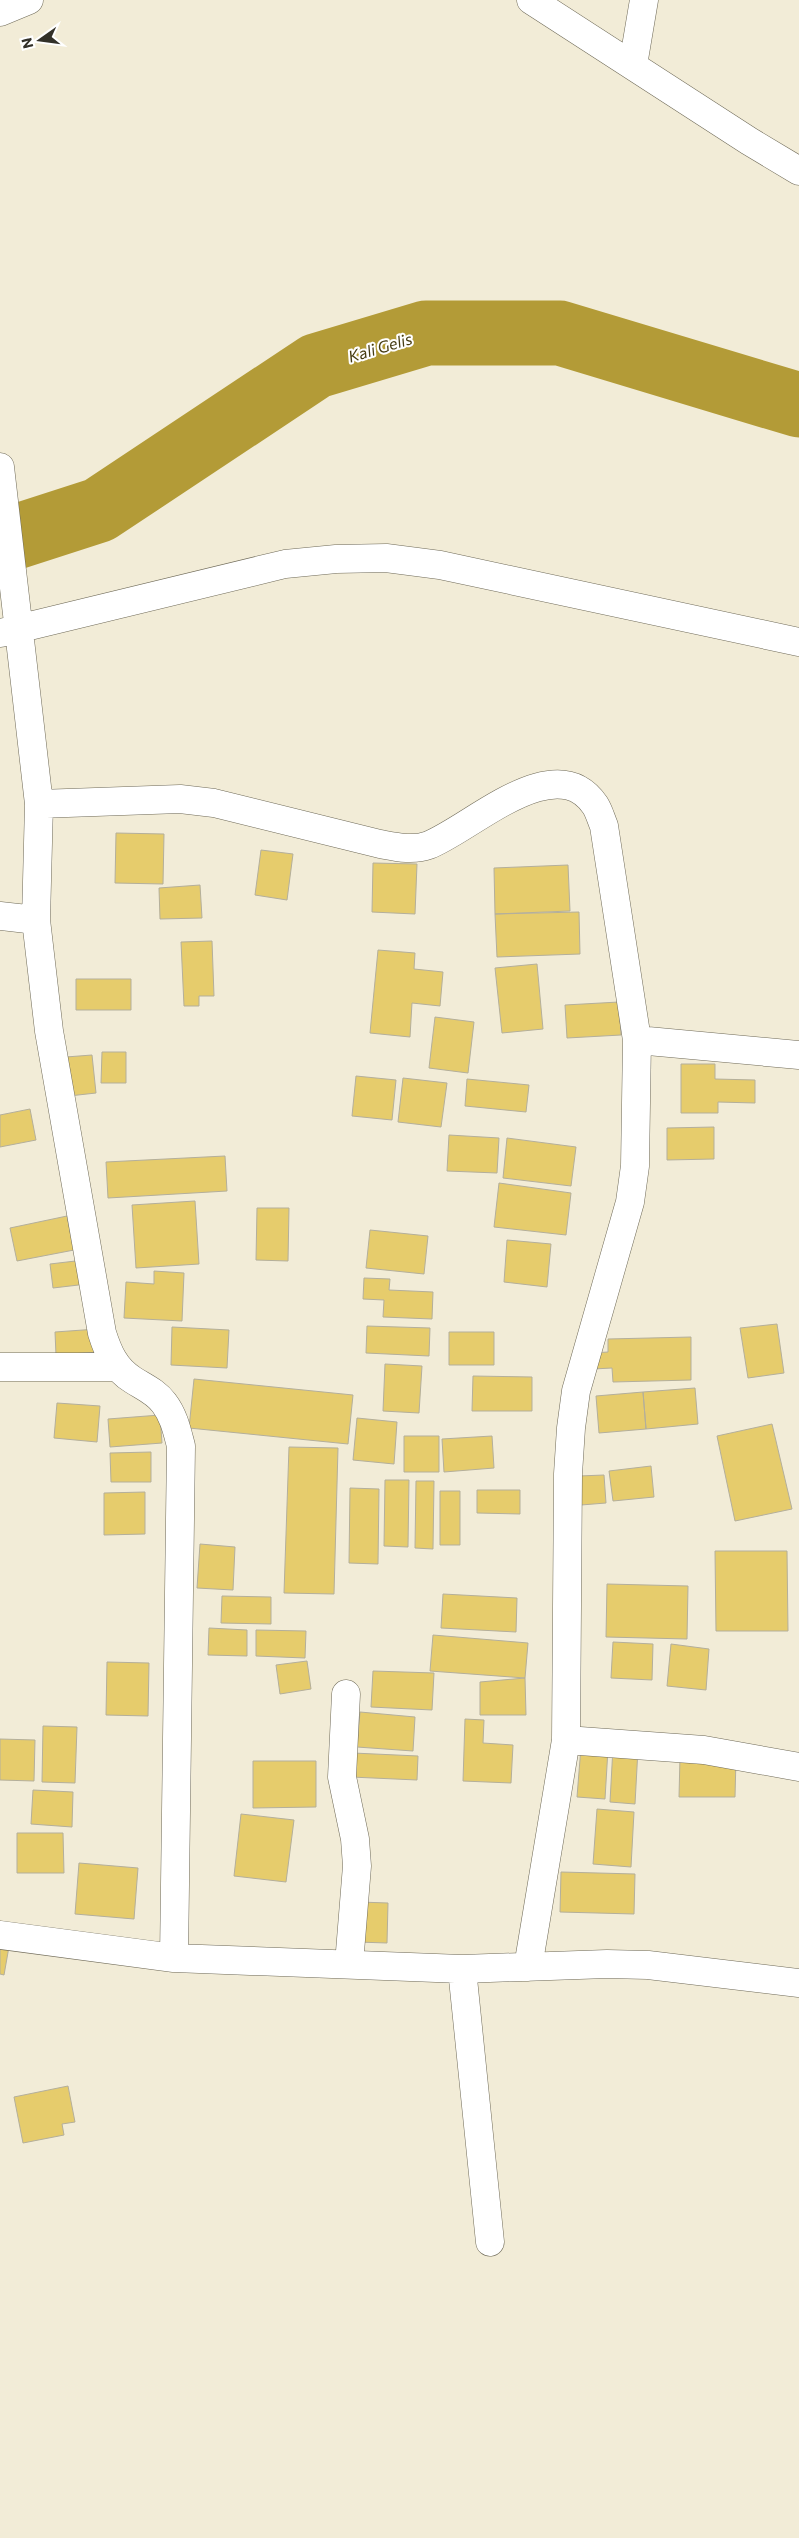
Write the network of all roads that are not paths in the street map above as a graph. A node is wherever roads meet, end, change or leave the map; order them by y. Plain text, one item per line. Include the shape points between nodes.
1 (29, 0) edge
2 (531, 0) edge
3 (644, 0) edge
4 (0, 12) edge
5 (633, 65) junction
6 (799, 171) edge
7 (0, 467) edge
8 (9, 631) edge
9 (799, 642) edge
10 (40, 804) junction
11 (0, 916) edge
12 (36, 920) junction
13 (637, 1040) junction
14 (799, 1054) edge
15 (0, 1367) edge
16 (117, 1367) junction
17 (346, 1694) dead end
18 (566, 1740) junction
19 (799, 1768) edge
20 (0, 1935) edge
21 (174, 1958) junction
22 (349, 1964) junction
23 (528, 1967) junction
24 (462, 1969) junction
25 (799, 1983) edge
26 (490, 2242) dead end

1 - 4 street
2 - 5 street
3 - 5 street
5 - 6 street
7 - 8 street via 14,589
8 - 9 street via 285,564 386,558 440,565
8 - 10 street
10 - 12 street
10 - 13 street via 180,799 214,803 405,848 428,845 521,792 562,783 580,791 595,805 604,826
11 - 12 street
12 - 16 street via 49,1031 102,1333
13 - 14 street
13 - 18 street via 635,1166 630,1202 576,1391 571,1428
15 - 16 street
16 - 21 street via 163,1402 181,1446
17 - 22 street via 342,1777 355,1840 356,1866
18 - 19 street via 704,1750
18 - 23 street
20 - 21 street
21 - 22 street
22 - 24 street
23 - 24 street
23 - 25 street via 648,1964
24 - 26 street

